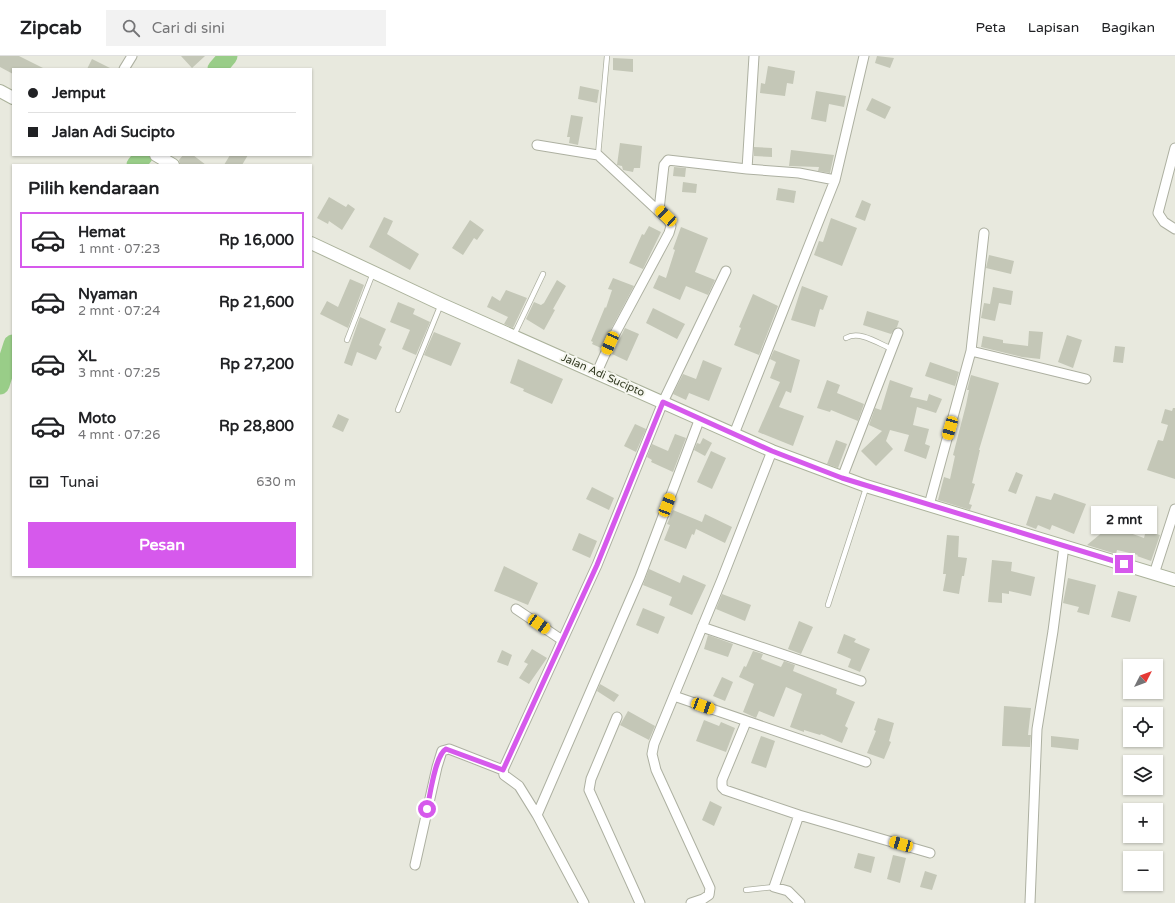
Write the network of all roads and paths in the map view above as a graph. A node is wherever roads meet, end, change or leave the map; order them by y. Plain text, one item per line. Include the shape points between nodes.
1 (132, 56) edge
2 (607, 56) edge
3 (754, 56) edge
4 (864, 56) edge
5 (125, 68) edge
6 (0, 91) edge
7 (12, 97) edge
8 (537, 145) dead end
9 (1175, 148) edge
10 (598, 155) junction
11 (158, 156) edge
12 (170, 163) edge
13 (747, 169) junction
14 (835, 180) junction
15 (659, 210) junction
16 (1175, 229) edge
17 (984, 233) dead end
18 (312, 243) edge
19 (726, 271) dead end
20 (374, 272) junction
21 (543, 274) dead end
22 (441, 304) junction
23 (898, 333) dead end
24 (514, 335) junction
25 (846, 338) dead end
26 (347, 340) dead end
27 (892, 349) junction
28 (971, 350) junction
29 (597, 372) junction
30 (1086, 379) dead end
31 (663, 402) junction
32 (398, 410) dead end
33 (700, 418) junction
34 (734, 434) junction
35 (772, 451) junction
36 (842, 478) junction
37 (866, 486) junction
38 (928, 505) junction
39 (1175, 509) edge
40 (1064, 546) junction
41 (1154, 574) junction
42 (1175, 580) edge
43 (828, 605) dead end
44 (516, 609) dead end
45 (702, 627) junction
46 (562, 640) junction
47 (862, 681) dead end
48 (674, 696) junction
49 (617, 717) dead end
50 (746, 722) junction
51 (866, 762) dead end
52 (503, 770) junction
53 (537, 815) junction
54 (799, 815) junction
55 (930, 853) dead end
56 (415, 865) dead end
57 (774, 887) junction
58 (746, 890) dead end
59 (584, 903) edge
60 (640, 903) edge
61 (691, 903) edge
62 (800, 903) edge
63 (1030, 903) edge

1 - 5 street
2 - 10 lane
3 - 13 street
4 - 14 street
6 - 7 street
8 - 10 street
9 - 16 street via 1158,213 1164,222
10 - 15 street
11 - 12 street
13 - 14 street via 799,173
13 - 15 street via 668,160 664,165
14 - 34 street
15 - 29 street via 669,221 669,233
17 - 28 street
18 - 20 street, Jalan Adi Sucipto
19 - 31 street
20 - 22 street, Jalan Adi Sucipto
20 - 26 lane
21 - 24 lane
22 - 24 street, Jalan Adi Sucipto
22 - 32 lane
23 - 27 street
24 - 29 street, Jalan Adi Sucipto
25 - 27 lane via 860,335
27 - 36 street
28 - 30 street
28 - 38 street
29 - 31 street, Jalan Adi Sucipto
31 - 33 street, Jalan Adi Sucipto
31 - 46 street via 597,565
33 - 34 street, Jalan Adi Sucipto
33 - 53 street via 640,577
34 - 35 street, Jalan Adi Sucipto
35 - 36 street, Jalan Adi Sucipto
35 - 45 street
36 - 37 street, Jalan Adi Sucipto
37 - 38 street, Jalan Adi Sucipto
37 - 43 lane
38 - 40 street, Jalan Adi Sucipto
39 - 41 street
40 - 41 street, Jalan Adi Sucipto
40 - 63 street via 1054,631 1037,729
41 - 42 street, Jalan Adi Sucipto
44 - 46 street
45 - 47 street
45 - 48 street
46 - 52 street
48 - 50 street
48 - 61 street via 652,754 662,786 710,888 709,895
49 - 60 street via 591,779 589,790
50 - 51 street
50 - 54 street via 722,780 722,787
52 - 53 street via 504,775 519,786
52 - 56 street via 449,748 442,751 436,767
53 - 59 street
54 - 55 street
54 - 57 street
57 - 58 lane
57 - 62 street via 793,894

